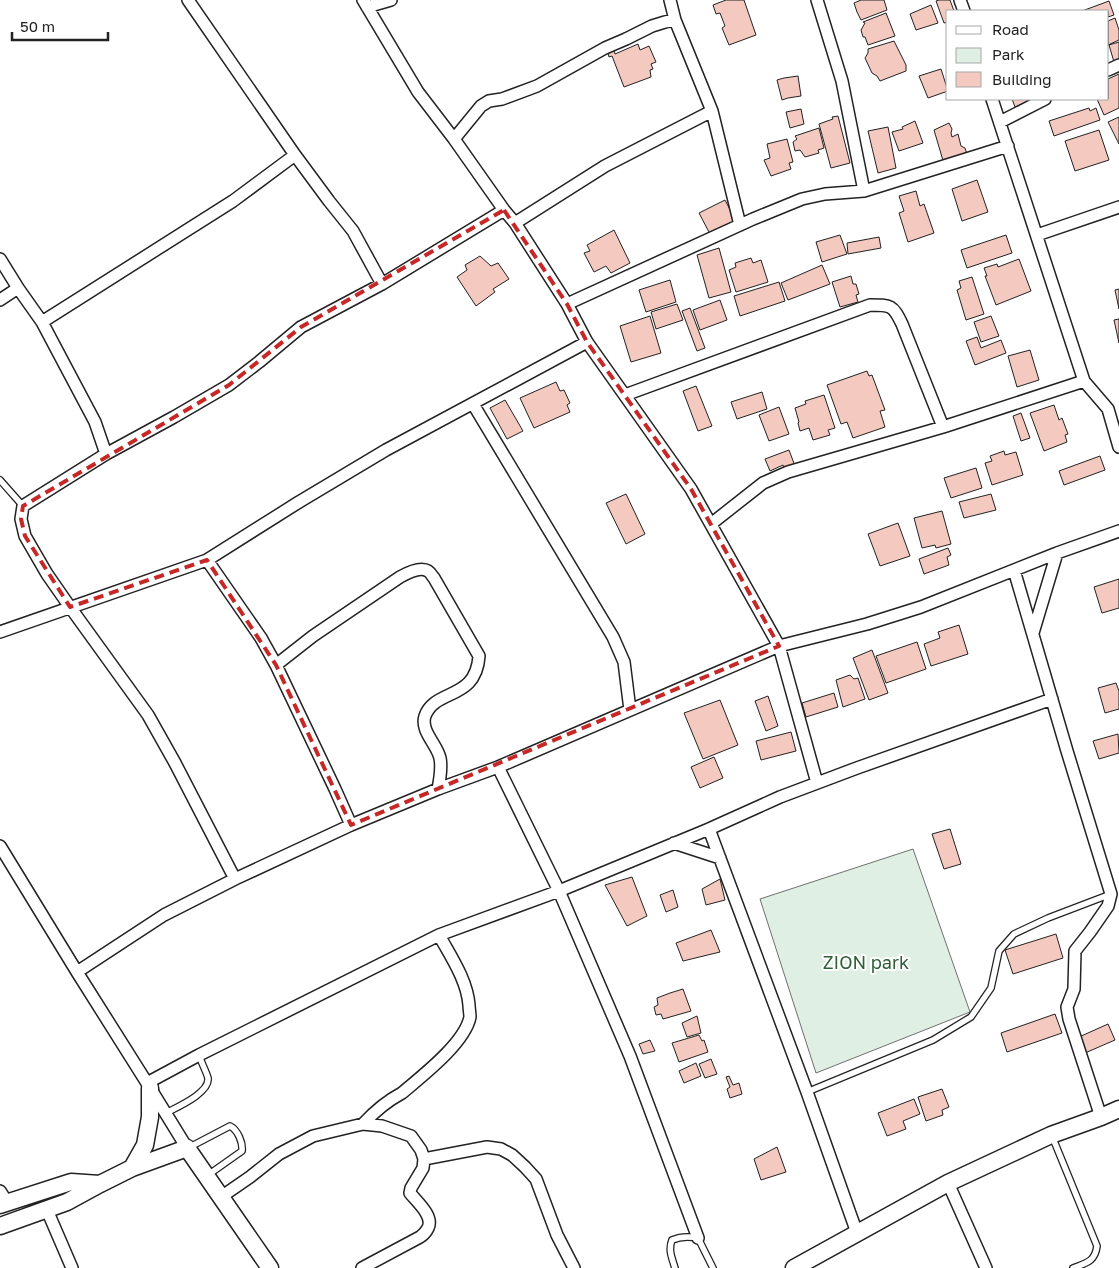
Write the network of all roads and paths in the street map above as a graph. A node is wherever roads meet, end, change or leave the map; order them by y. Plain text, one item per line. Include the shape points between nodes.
1 (188, 0) edge
2 (392, 0) edge
3 (670, 0) edge
4 (817, 0) edge
5 (365, 3) edge
6 (676, 20) junction
7 (992, 100) edge
8 (1043, 100) edge
9 (712, 110) junction
10 (1000, 122) junction
11 (454, 139) junction
12 (1008, 146) junction
13 (294, 155) junction
14 (864, 191) junction
15 (1119, 207) edge
16 (504, 210) junction
17 (514, 222) junction
18 (740, 225) junction
19 (1037, 234) junction
20 (0, 259) edge
21 (382, 284) junction
22 (18, 288) junction
23 (0, 300) edge
24 (567, 304) junction
25 (42, 322) junction
26 (587, 342) junction
27 (1084, 381) junction
28 (624, 395) junction
29 (473, 404) junction
30 (1113, 408) edge
31 (943, 427) junction
32 (1119, 447) edge
33 (106, 454) junction
34 (0, 480) edge
35 (23, 506) junction
36 (711, 524) junction
37 (1119, 531) edge
38 (1057, 553) junction
39 (207, 560) junction
40 (1014, 570) junction
41 (70, 607) junction
42 (0, 632) edge
43 (1033, 634) junction
44 (779, 646) junction
45 (276, 665) junction
46 (1052, 699) junction
47 (630, 710) junction
48 (498, 767) junction
49 (817, 783) junction
50 (438, 789) junction
51 (351, 825) junction
52 (709, 829) junction
53 (674, 843) junction
54 (0, 846) edge
55 (720, 858) junction
56 (236, 879) junction
57 (559, 891) junction
58 (1111, 894) junction
59 (439, 936) junction
60 (77, 972) junction
61 (199, 1055) junction
62 (149, 1086) junction
63 (807, 1092) junction
64 (1119, 1109) edge
65 (166, 1113) junction
66 (1101, 1117) junction
67 (363, 1124) junction
68 (1051, 1135) junction
69 (187, 1148) junction
70 (424, 1159) junction
71 (132, 1168) junction
72 (206, 1176) junction
73 (948, 1183) junction
74 (100, 1184) junction
75 (221, 1196) junction
76 (2, 1199) edge
77 (47, 1210) junction
78 (0, 1226) edge
79 (857, 1233) junction
80 (698, 1238) junction
81 (72, 1268) edge
82 (270, 1268) edge
83 (362, 1268) edge
84 (574, 1268) edge
85 (675, 1268) edge
86 (713, 1268) edge
87 (794, 1268) edge
88 (986, 1268) edge
89 (1072, 1268) edge

1 - 13 street
2 - 5 street
3 - 6 street
4 - 14 street via 842,81
5 - 11 street via 418,92
6 - 9 street
6 - 11 street via 652,26 605,48 537,86 489,101
7 - 10 street
8 - 10 street
9 - 17 street via 605,166
9 - 18 street
10 - 12 street
11 - 16 street
12 - 14 street
12 - 19 street
13 - 21 street via 353,231
13 - 25 street via 233,201
14 - 18 street via 802,199
15 - 19 street
16 - 17 street
16 - 21 street
17 - 24 street
18 - 24 street
19 - 27 street
20 - 22 street
21 - 33 street via 301,327 229,385
22 - 23 street
22 - 25 street
24 - 26 street
25 - 33 street via 95,422
26 - 28 street
26 - 29 street
27 - 30 street
27 - 31 street
28 - 31 street via 870,305 887,305 896,311 902,324
28 - 36 street via 692,489
29 - 39 street via 386,450
29 - 47 street via 614,637 624,662
30 - 32 street
31 - 36 street via 788,472 763,483
33 - 35 street
34 - 35 lane
35 - 41 street via 21,519 25,536
36 - 44 street
37 - 38 street
38 - 40 street
38 - 43 street
39 - 41 street
39 - 45 street
40 - 43 street
40 - 44 street via 922,607
41 - 42 street
41 - 56 street via 148,715
43 - 46 street
44 - 47 street
44 - 49 street
45 - 50 street via 400,577 412,571 428,571 479,656 472,680 461,690 435,702 426,713 425,729 440,759
45 - 51 street
46 - 49 street
46 - 58 street
47 - 48 street
48 - 50 street
48 - 57 street
49 - 52 street
50 - 51 street
51 - 56 street
52 - 53 street
52 - 55 street
53 - 55 street
53 - 57 street
54 - 60 street
55 - 63 street
56 - 60 street via 164,915
57 - 59 street
57 - 80 street via 630,1056
58 - 63 lane via 1014,934 999,951 991,988 971,1017 933,1040
58 - 66 street via 1108,906 1075,951 1074,989 1067,1007
59 - 61 street
59 - 67 street via 457,967 468,997 470,1016 464,1031 453,1047
60 - 62 street
61 - 62 street
61 - 65 lane via 208,1079 206,1088
62 - 65 street
62 - 71 street via 150,1117 145,1145
63 - 79 street
64 - 66 street
65 - 69 street
66 - 68 street
67 - 70 street via 382,1126 411,1136
67 - 75 street via 313,1136 279,1154
68 - 73 street
68 - 89 lane via 1097,1246 1092,1259
69 - 71 street
69 - 72 street
69 - 72 lane via 230,1126 235,1129 242,1150
70 - 83 street via 423,1168 410,1193 425,1211 430,1225 420,1238
70 - 84 street via 487,1147 501,1149 512,1156 536,1179 557,1235
71 - 74 street
72 - 75 street
73 - 79 street
73 - 88 street
74 - 76 street via 70,1182
74 - 77 street
75 - 82 street
77 - 78 street
77 - 81 street
79 - 87 street
80 - 85 lane via 687,1236 672,1240 669,1247
80 - 86 lane

